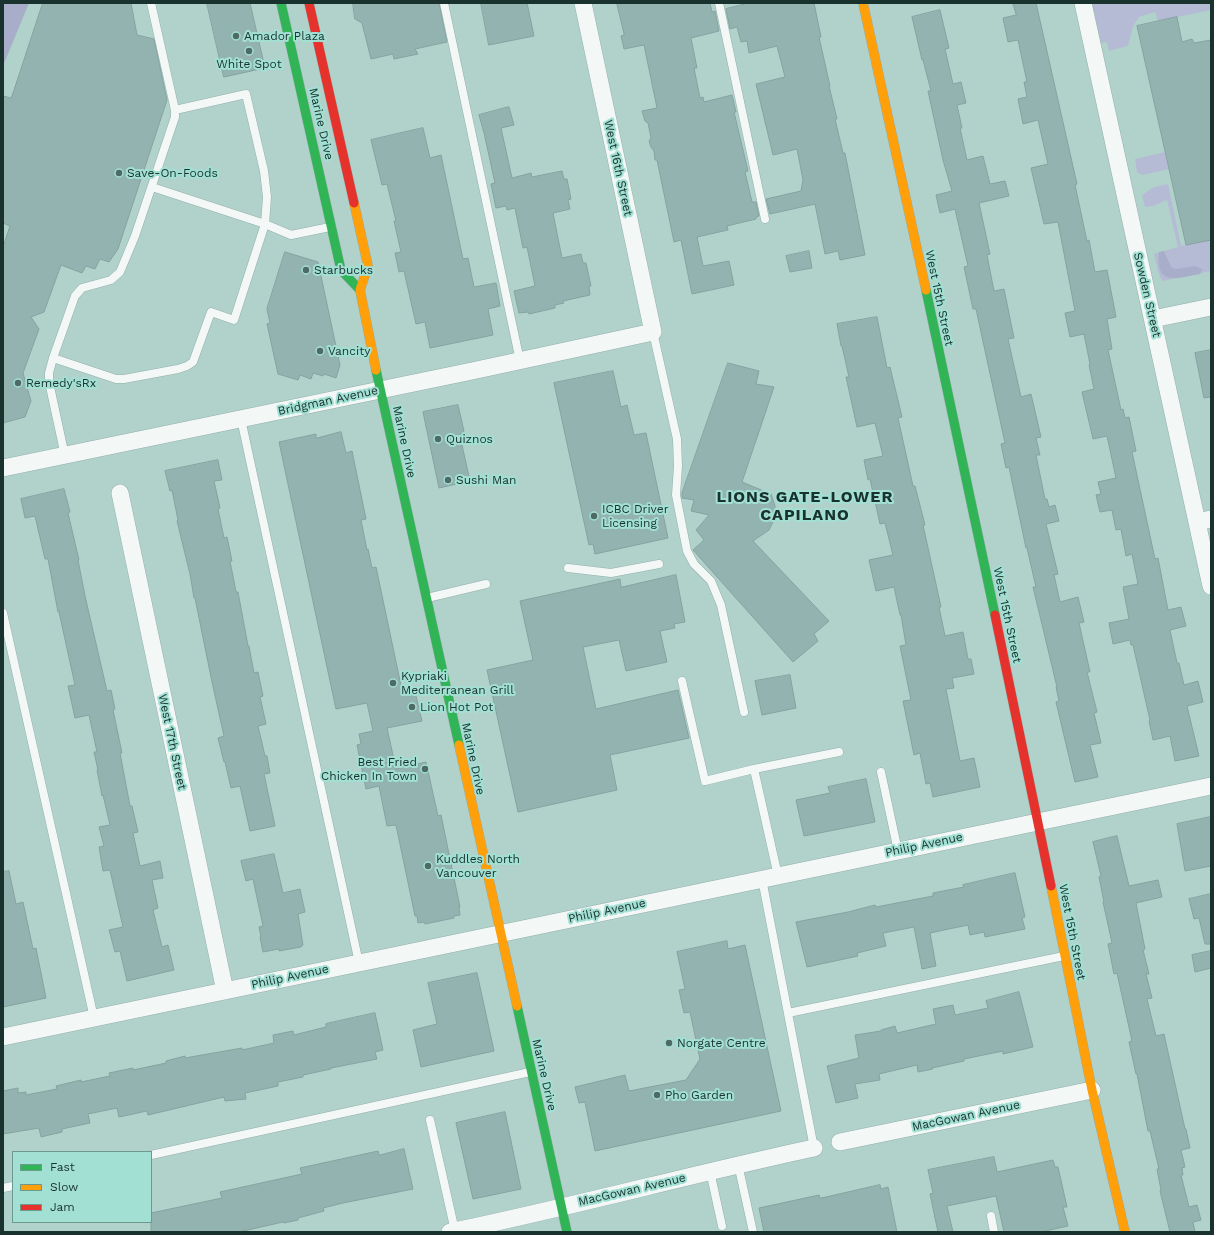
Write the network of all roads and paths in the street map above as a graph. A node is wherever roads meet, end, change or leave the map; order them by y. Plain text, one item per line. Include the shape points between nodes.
1 (151, 3) edge
2 (281, 3) edge
3 (309, 3) edge
4 (444, 3) edge
5 (583, 3) edge
6 (719, 3) edge
7 (863, 3) edge
8 (1083, 3) edge
9 (175, 110) junction
10 (152, 186) junction
11 (765, 219) dead end
12 (265, 224) junction
13 (332, 227) junction
14 (360, 290) junction
15 (1211, 307) edge
16 (1153, 319) junction
17 (653, 332) junction
18 (53, 358) junction
19 (520, 361) junction
20 (380, 390) junction
21 (241, 420) junction
22 (65, 456) junction
23 (3, 468) edge
24 (120, 493) dead end
25 (1204, 521) edge
26 (659, 564) dead end
27 (568, 568) dead end
28 (486, 584) dead end
29 (1211, 586) edge
30 (426, 598) junction
31 (3, 613) edge
32 (682, 681) dead end
33 (744, 712) dead end
34 (839, 752) dead end
35 (754, 770) junction
36 (881, 772) dead end
37 (1211, 786) edge
38 (1038, 821) junction
39 (898, 851) junction
40 (770, 877) junction
41 (500, 934) junction
42 (1064, 956) junction
43 (359, 963) junction
44 (225, 991) junction
45 (788, 1013) junction
46 (94, 1018) junction
47 (3, 1037) edge
48 (531, 1072) junction
49 (1092, 1090) junction
50 (430, 1120) dead end
51 (840, 1142) dead end
52 (814, 1148) joint
53 (152, 1155) edge
54 (738, 1164) junction
55 (710, 1171) junction
56 (561, 1207) junction
57 (991, 1216) dead end
58 (722, 1226) dead end
59 (453, 1232) edge
60 (567, 1232) edge
61 (752, 1232) edge
62 (994, 1232) edge
63 (1125, 1232) edge

1 - 9 lane
2 - 13 main road, Marine Drive
3 - 14 main road, Marine Drive via 368,266
4 - 19 lane
5 - 17 street, West 16th Street
6 - 11 lane
7 - 38 main road, West 15th Street
8 - 16 street, Sowden Street
9 - 10 lane via 175,117
9 - 12 lane via 246,94 264,171 267,197
10 - 12 lane
10 - 18 lane via 120,272 111,280 82,288 75,296
12 - 13 lane via 291,235
12 - 18 lane via 234,320 211,312 195,357 187,366 116,379
13 - 14 main road, Marine Drive via 341,270
14 - 20 main road, Marine Drive
15 - 16 street
16 - 25 street, Sowden Street
17 - 19 street, Bridgman Avenue
17 - 33 lane via 677,439 676,495 687,551 694,564 710,581 721,605
18 - 22 lane via 49,382
19 - 20 street, Bridgman Avenue
20 - 21 street, Bridgman Avenue
20 - 30 main road, Marine Drive
21 - 22 street, Bridgman Avenue
21 - 43 lane
22 - 23 street, Bridgman Avenue
24 - 44 street, West 17th Street
25 - 29 street, Sowden Street
26 - 27 lane via 611,573
28 - 30 lane
30 - 41 main road, Marine Drive
31 - 46 lane
32 - 35 lane via 705,781
34 - 35 lane
35 - 40 lane
36 - 39 lane
37 - 38 street, Philip Avenue
38 - 39 street, Philip Avenue
38 - 42 main road, West 15th Street
39 - 40 street, Philip Avenue
40 - 41 street, Philip Avenue
40 - 45 lane
41 - 43 street, Philip Avenue
41 - 48 main road, Marine Drive
42 - 45 lane
42 - 49 main road, West 15th Street
43 - 44 street, Philip Avenue
44 - 46 street, Philip Avenue
45 - 52 lane
46 - 47 street, Philip Avenue
48 - 53 lane
48 - 56 main road, Marine Drive
49 - 51 street, MacGowan Avenue
49 - 63 main road, West 15th Street
50 - 59 lane
52 - 54 street, MacGowan Avenue
54 - 55 street, MacGowan Avenue
54 - 61 lane
55 - 56 street, MacGowan Avenue
55 - 58 lane
56 - 59 street, MacGowan Avenue
56 - 60 main road, Marine Drive
57 - 62 lane

